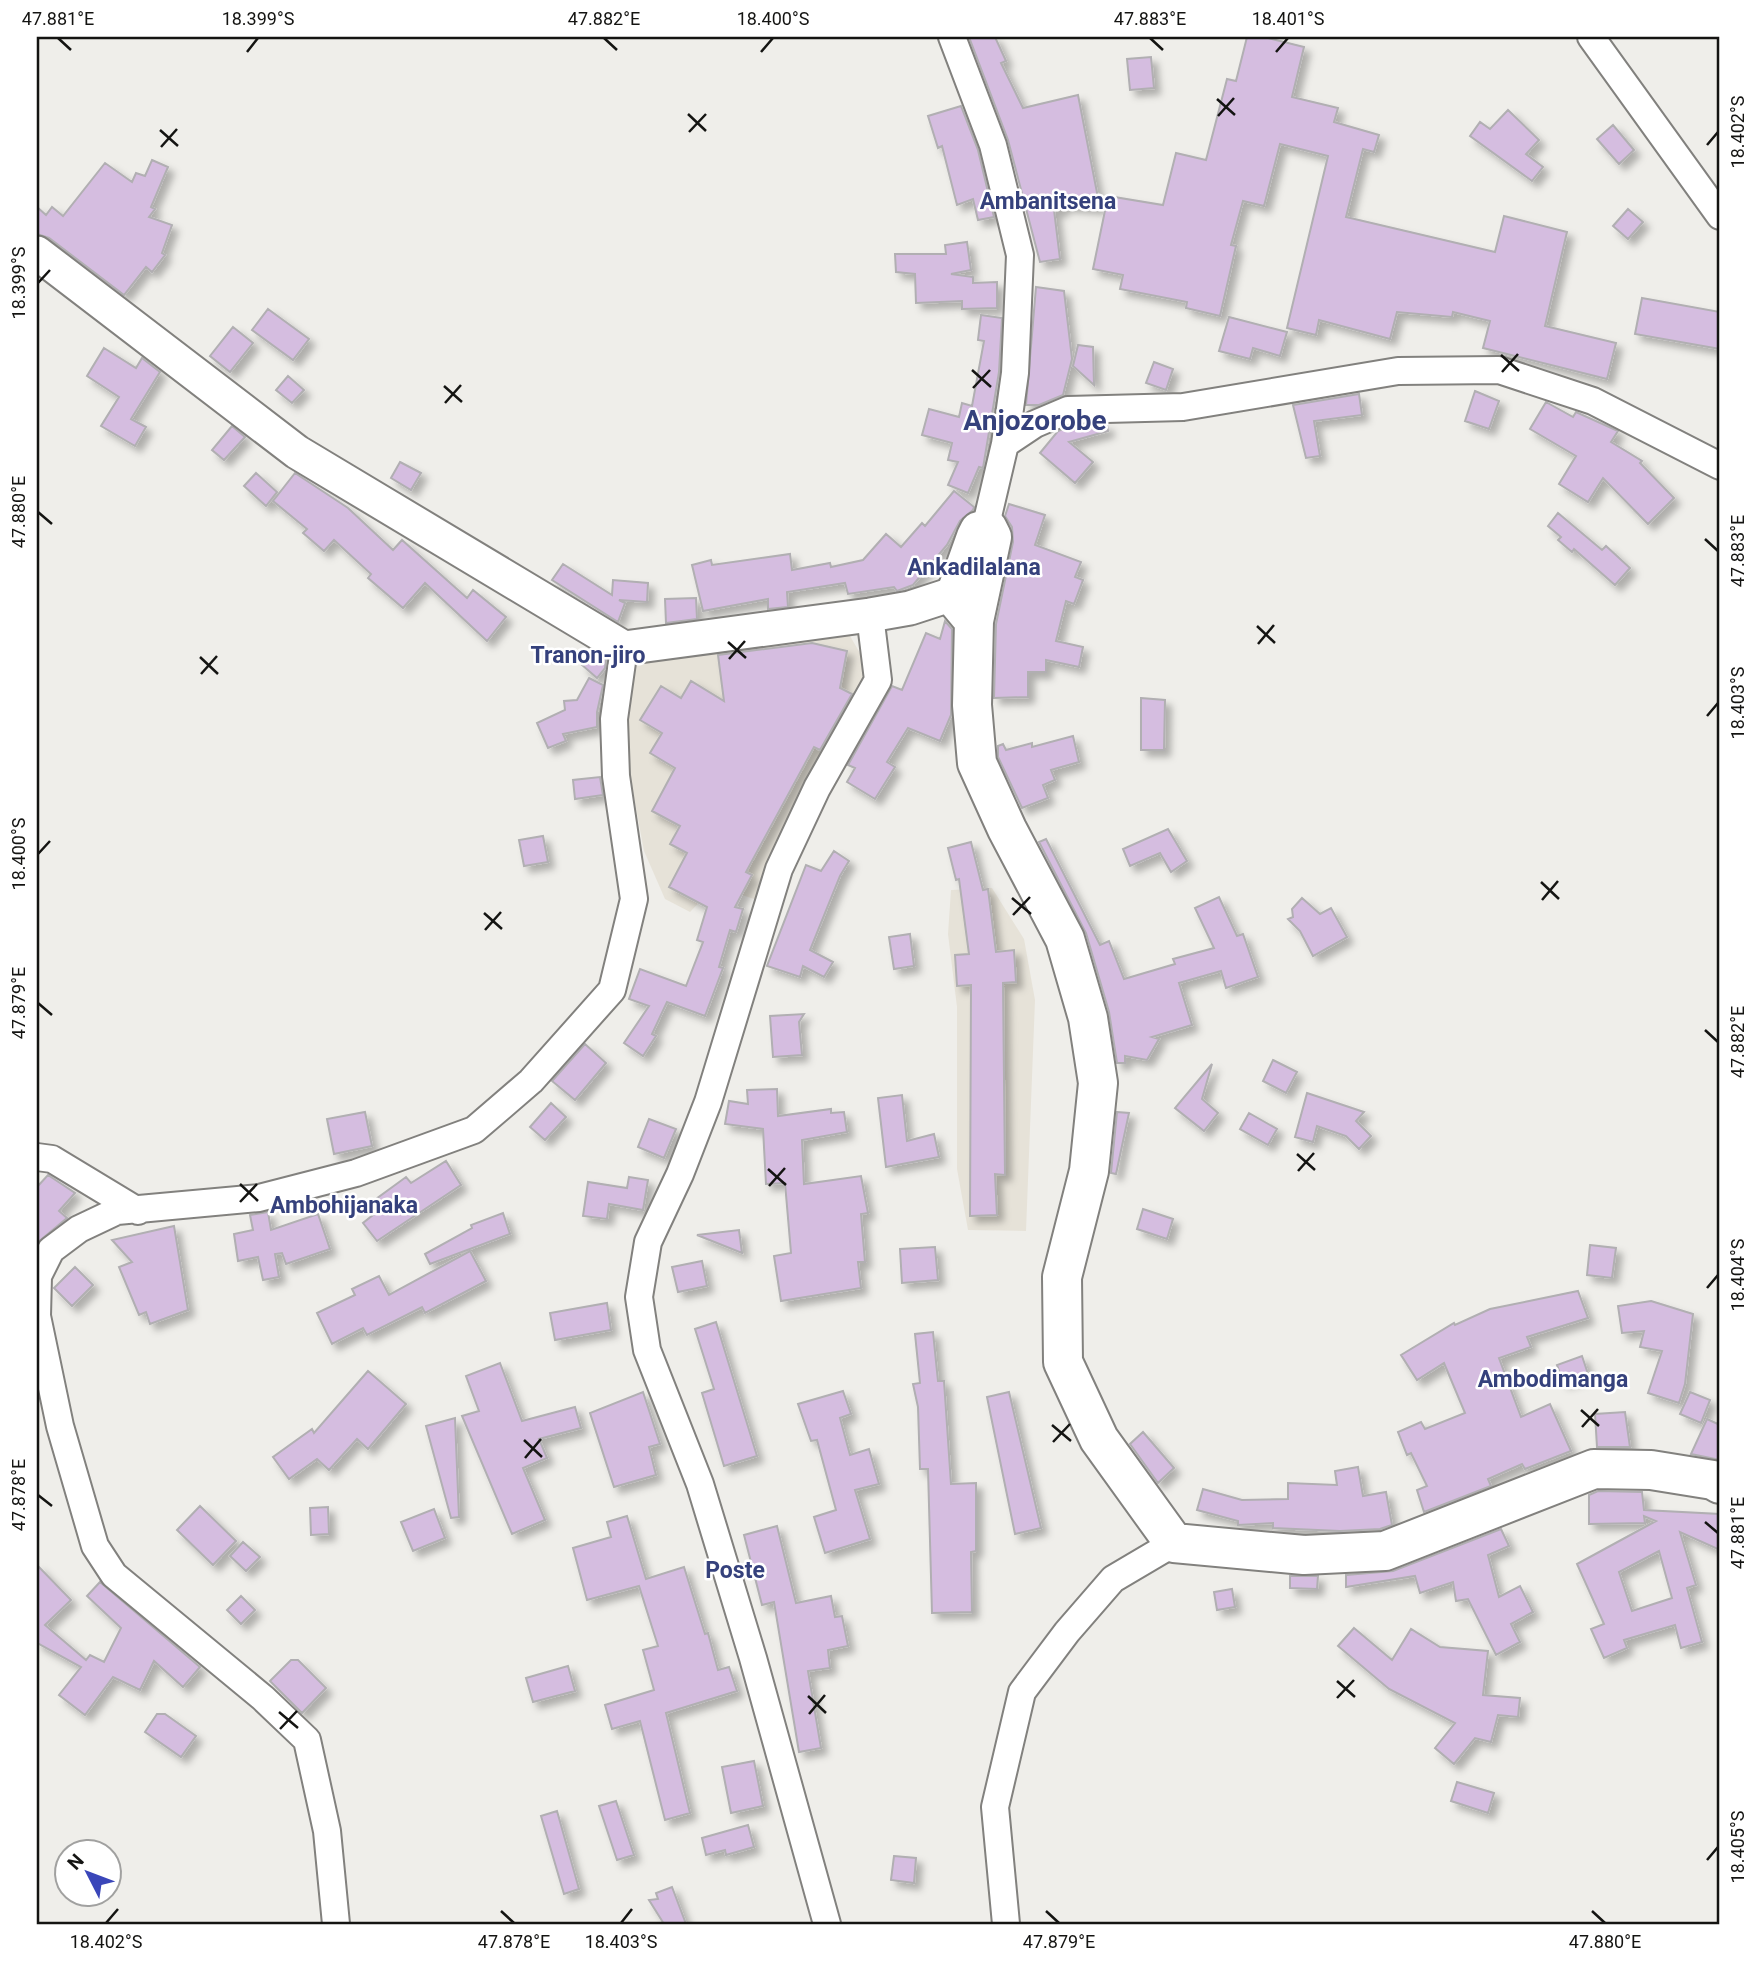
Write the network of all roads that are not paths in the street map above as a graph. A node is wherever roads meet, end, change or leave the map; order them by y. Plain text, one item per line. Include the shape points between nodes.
1 (952, 37) edge
2 (1591, 37) edge
3 (1720, 216) edge
4 (37, 253) edge
5 (1005, 444) junction
6 (1720, 466) edge
7 (985, 529) joint
8 (965, 607) junction
9 (870, 615) junction
10 (624, 649) junction
11 (37, 1157) edge
12 (138, 1211) junction
13 (1720, 1484) edge
14 (1174, 1544) junction
15 (336, 1924) edge
16 (827, 1924) edge
17 (1006, 1924) edge

1 - 5 street via 993,145 1020,255
2 - 3 street
4 - 10 street via 297,452
5 - 6 street via 1068,410 1183,407 1398,371 1499,370 1594,401
5 - 7 street
7 - 8 main road via 992,537
8 - 9 street via 910,608
8 - 14 main road via 977,763 1065,939 1088,1018 1098,1083 1089,1171 1062,1277 1063,1362 1099,1439
9 - 10 street
9 - 16 street via 878,680 817,788 779,869 708,1102 648,1242 639,1297 647,1350 700,1484
10 - 12 street via 614,719 616,776 634,899 612,990 531,1081 474,1130 356,1173 258,1198
11 - 12 street via 52,1159
12 - 15 street via 117,1211 79,1229 51,1250 38,1276 37,1316 60,1426 95,1546 114,1575 307,1740 327,1831
13 - 14 main road via 1651,1470 1594,1469 1385,1551 1304,1555
14 - 17 street via 1113,1579 1022,1692 995,1807

